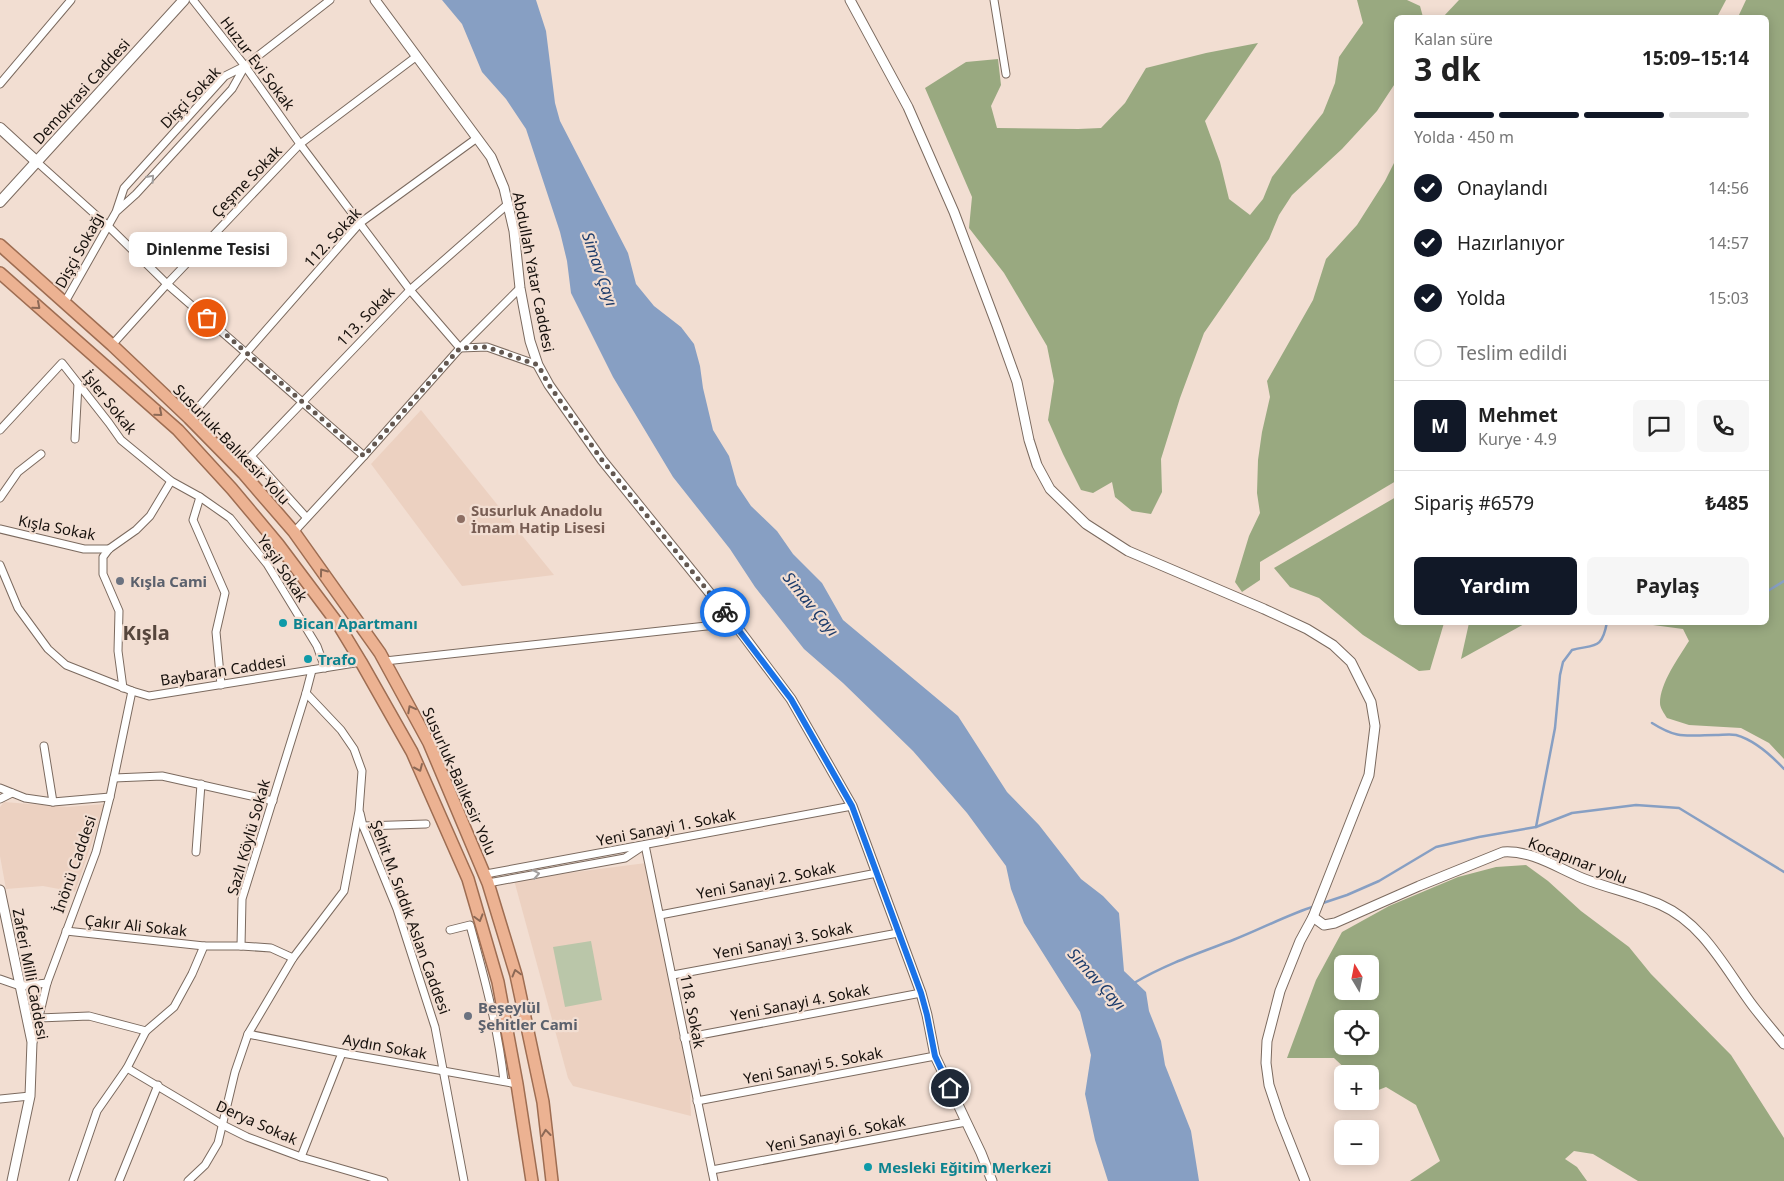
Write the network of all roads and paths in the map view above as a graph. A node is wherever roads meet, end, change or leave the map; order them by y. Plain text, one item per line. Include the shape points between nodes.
1 (71, 0) edge
2 (184, 0) edge
3 (193, 0) edge
4 (330, 0) edge
5 (375, 0) edge
6 (850, 0) edge
7 (994, 0) edge
8 (418, 56) junction
9 (245, 66) junction
10 (1006, 74) dead end
11 (0, 84) edge
12 (0, 128) edge
13 (477, 138) junction
14 (300, 144) junction
15 (36, 162) junction
16 (0, 202) edge
17 (508, 204) junction
18 (116, 212) junction
19 (360, 223) junction
20 (108, 226) junction
21 (0, 245) edge
22 (0, 273) edge
23 (167, 284) junction
24 (520, 288) junction
25 (410, 290) junction
26 (65, 302) junction
27 (112, 345) junction
28 (460, 348) junction
29 (247, 353) junction
30 (538, 365) junction
31 (78, 384) junction
32 (302, 402) junction
33 (189, 418) junction
34 (0, 430) edge
35 (75, 439) dead end
36 (41, 454) dead end
37 (364, 456) junction
38 (170, 481) junction
39 (200, 497) junction
40 (0, 498) edge
41 (306, 517) junction
42 (0, 529) edge
43 (294, 532) junction
44 (109, 549) junction
45 (0, 566) edge
46 (734, 623) junction
47 (385, 661) junction
48 (361, 662) junction
49 (325, 668) junction
50 (312, 670) junction
51 (221, 684) junction
52 (124, 688) junction
53 (132, 691) junction
54 (306, 693) junction
55 (44, 746) dead end
56 (114, 778) junction
57 (201, 784) junction
58 (0, 788) edge
59 (12, 793) junction
60 (110, 797) junction
61 (0, 799) edge
62 (273, 801) junction
63 (53, 802) junction
64 (852, 806) junction
65 (359, 811) junction
66 (426, 824) dead end
67 (363, 826) junction
68 (370, 842) junction
69 (353, 844) junction
70 (645, 846) junction
71 (196, 852) dead end
72 (877, 873) junction
73 (487, 878) junction
74 (0, 890) edge
75 (660, 915) junction
76 (1313, 917) junction
77 (450, 930) dead end
78 (66, 931) junction
79 (898, 933) junction
80 (204, 946) junction
81 (241, 946) junction
82 (293, 958) junction
83 (673, 975) junction
84 (0, 979) edge
85 (47, 983) junction
86 (20, 986) junction
87 (921, 993) junction
88 (39, 1018) junction
89 (146, 1031) junction
90 (248, 1034) junction
91 (684, 1038) junction
92 (32, 1042) junction
93 (1784, 1044) edge
94 (342, 1053) junction
95 (935, 1056) junction
96 (127, 1068) junction
97 (444, 1070) junction
98 (504, 1081) junction
99 (517, 1084) junction
100 (158, 1086) junction
101 (30, 1096) junction
102 (0, 1099) edge
103 (697, 1101) junction
104 (966, 1122) junction
105 (223, 1125) junction
106 (525, 1129) junction
107 (301, 1157) junction
108 (712, 1170) junction
109 (12, 1181) edge
110 (73, 1181) edge
111 (119, 1181) edge
112 (188, 1181) edge
113 (384, 1181) edge
114 (464, 1181) edge
115 (532, 1181) edge
116 (537, 1181) edge
117 (552, 1181) edge
118 (714, 1181) edge
119 (992, 1181) edge
120 (1305, 1181) edge

1 - 11 street
2 - 15 main road, Demokrasi Caddesi
3 - 9 street, Huzur Evi Sokak
4 - 9 street
5 - 8 street, Abdullah Yatar Caddesi
6 - 76 street via 908,107 954,212 1017,382 1037,465 1050,489 1086,524 1128,551 1307,629 1333,645 1351,662 1371,702 1375,726 1373,750 1369,775
7 - 10 street
8 - 13 street, Abdullah Yatar Caddesi
8 - 14 street, Çeşme Sokak
9 - 14 street, Huzur Evi Sokak
18 -> 9 street, Dişçi Sokak via 232,89
9 - 18 street, Dişçi Sokak via 225,76 124,188
12 - 15 main road
13 - 17 street, Abdullah Yatar Caddesi via 491,157
13 - 19 street, 112. Sokak
14 - 19 street, Huzur Evi Sokak
14 - 23 street, Çeşme Sokak
15 - 16 main road, Demokrasi Caddesi
15 - 20 street
17 - 24 street, Abdullah Yatar Caddesi
17 - 25 street, 113. Sokak
18 - 20 street, Dişçi Sokağı
19 - 25 street, Huzur Evi Sokak
19 - 29 street, 112. Sokak
20 - 23 street
20 - 26 street, Dişçi Sokağı
21 - 26 highway, Susurluk-Balıkesir Yolu
22 -> 48 highway, Susurluk-Balıkesir Yolu via 178,430 278,544 338,624
23 - 27 street, Çeşme Sokak
23 - 29 street
24 - 28 street
24 - 30 street, Abdullah Yatar Caddesi
25 - 28 street, Huzur Evi Sokak
25 - 32 street, 113. Sokak
26 - 27 highway, Susurluk-Balıkesir Yolu
27 - 33 highway, Susurluk-Balıkesir Yolu
28 - 30 street via 487,347
28 - 37 street
29 - 32 street
29 - 33 street, 112. Sokak
30 - 46 street, Abdullah Yatar Caddesi via 602,460
31 - 34 street, İşler Sokak via 62,363
31 - 35 street
31 - 38 street, İşler Sokak via 120,440
32 - 37 street
32 - 41 street, 113. Sokak via 251,456
33 - 43 highway, Susurluk-Balıkesir Yolu
36 - 40 street via 18,472
37 - 41 street
38 - 39 street, İşler Sokak
38 - 44 street via 150,516
39 - 49 street, Yeşil Sokak via 230,518 267,564 317,646
39 - 51 street via 193,520 225,593 216,632
41 - 43 street
42 - 44 street, Kışla Sokak via 84,549
47 -> 43 highway, Susurluk-Balıkesir Yolu
44 - 52 street via 103,557 103,574 119,610 118,650
45 - 52 street, Baybaran Caddesi via 18,608 48,649 66,665
46 - 47 street
46 - 64 street, Abdullah Yatar Caddesi via 791,699
73 -> 47 highway, Susurluk-Balıkesir Yolu via 429,743
48 - 49 street, Baybaran Caddesi
48 -> 99 highway, Susurluk-Balıkesir Yolu via 412,752 468,879 498,982
49 - 50 street, Baybaran Caddesi
50 - 51 street, Baybaran Caddesi
50 - 54 street, Sazlı Köylü Sokak
51 - 53 street, Baybaran Caddesi via 149,696
52 - 53 street, Baybaran Caddesi
53 - 56 street, İnönü Caddesi
54 - 62 street, Sazlı Köylü Sokak
54 - 65 street via 354,749 362,771
55 - 63 street
56 - 57 street via 162,776
56 - 60 street, İnönü Caddesi
57 - 62 street
57 - 71 street
58 - 59 street
59 - 61 street
59 - 63 street
60 - 63 street
60 - 78 street, İnönü Caddesi via 96,852
62 - 81 street, Sazlı Köylü Sokak via 242,899
64 - 70 street, Yeni Sanayi 1. Sokak
64 - 72 street, Abdullah Yatar Caddesi
65 - 67 street, Şehit M. Sıddık Aslan Caddesi
65 - 69 street
66 - 67 street
67 - 68 street, Şehit M. Sıddık Aslan Caddesi
68 - 69 street
68 - 97 street, Şehit M. Sıddık Aslan Caddesi via 397,909 435,1027
69 - 82 street via 344,891
70 - 73 street, Yeni Sanayi 1. Sokak via 625,858
70 - 75 street, 118. Sokak
72 - 75 street, Yeni Sanayi 2. Sokak
72 - 79 street, Abdullah Yatar Caddesi
117 -> 73 highway, Susurluk-Balıkesir Yolu via 543,1102 516,975
74 - 86 street, Zaferi Milli Caddesi
75 - 83 street, 118. Sokak
76 - 93 street, Kocapınar yolu via 1324,925 1335,923 1503,852 1516,851 1662,905 1687,922 1708,942
76 - 120 street via 1280,991 1267,1041 1266,1063 1269,1085
77 - 98 street via 470,925 482,968
78 - 80 street, Çakır Ali Sokak
78 - 85 street, İnönü Caddesi
79 - 83 street, Yeni Sanayi 3. Sokak
79 - 87 street, Abdullah Yatar Caddesi
80 - 81 street
80 - 89 street via 174,1007
81 - 82 street via 271,948
82 - 90 street
83 - 91 street, 118. Sokak
84 - 86 street
85 - 86 street
85 - 88 street, İnönü Caddesi
86 - 92 street, Zaferi Milli Caddesi
87 - 91 street, Yeni Sanayi 4. Sokak
87 - 95 street, Abdullah Yatar Caddesi
88 - 89 street via 90,1016
88 - 92 street, İnönü Caddesi
89 - 96 street
90 - 94 street, Aydın Sokak
90 - 105 street
91 - 103 street, 118. Sokak
92 - 101 street, Zaferi Milli Caddesi
94 - 97 street, Aydın Sokak
94 - 107 street
95 - 103 street, Yeni Sanayi 5. Sokak
95 - 104 street, Abdullah Yatar Caddesi
96 - 100 street, Derya Sokak
96 - 110 street via 96,1111
97 - 98 street, Aydın Sokak
97 - 114 street, Şehit M. Sıddık Aslan Caddesi
98 - 99 street, Aydın Sokak
99 - 106 highway, Susurluk-Balıkesir Yolu
100 - 105 street, Derya Sokak
100 - 111 street
101 - 102 street
101 - 109 street, Zaferi Milli Caddesi
103 - 108 street, 118. Sokak
104 - 108 street, Yeni Sanayi 6. Sokak
104 - 119 street, Abdullah Yatar Caddesi
105 - 107 street, Derya Sokak
105 - 112 street via 218,1143 204,1165
106 - 115 highway, Susurluk-Balıkesir Yolu
106 - 116 highway via 535,1154
107 - 113 street, Derya Sokak
108 - 118 street, 118. Sokak

